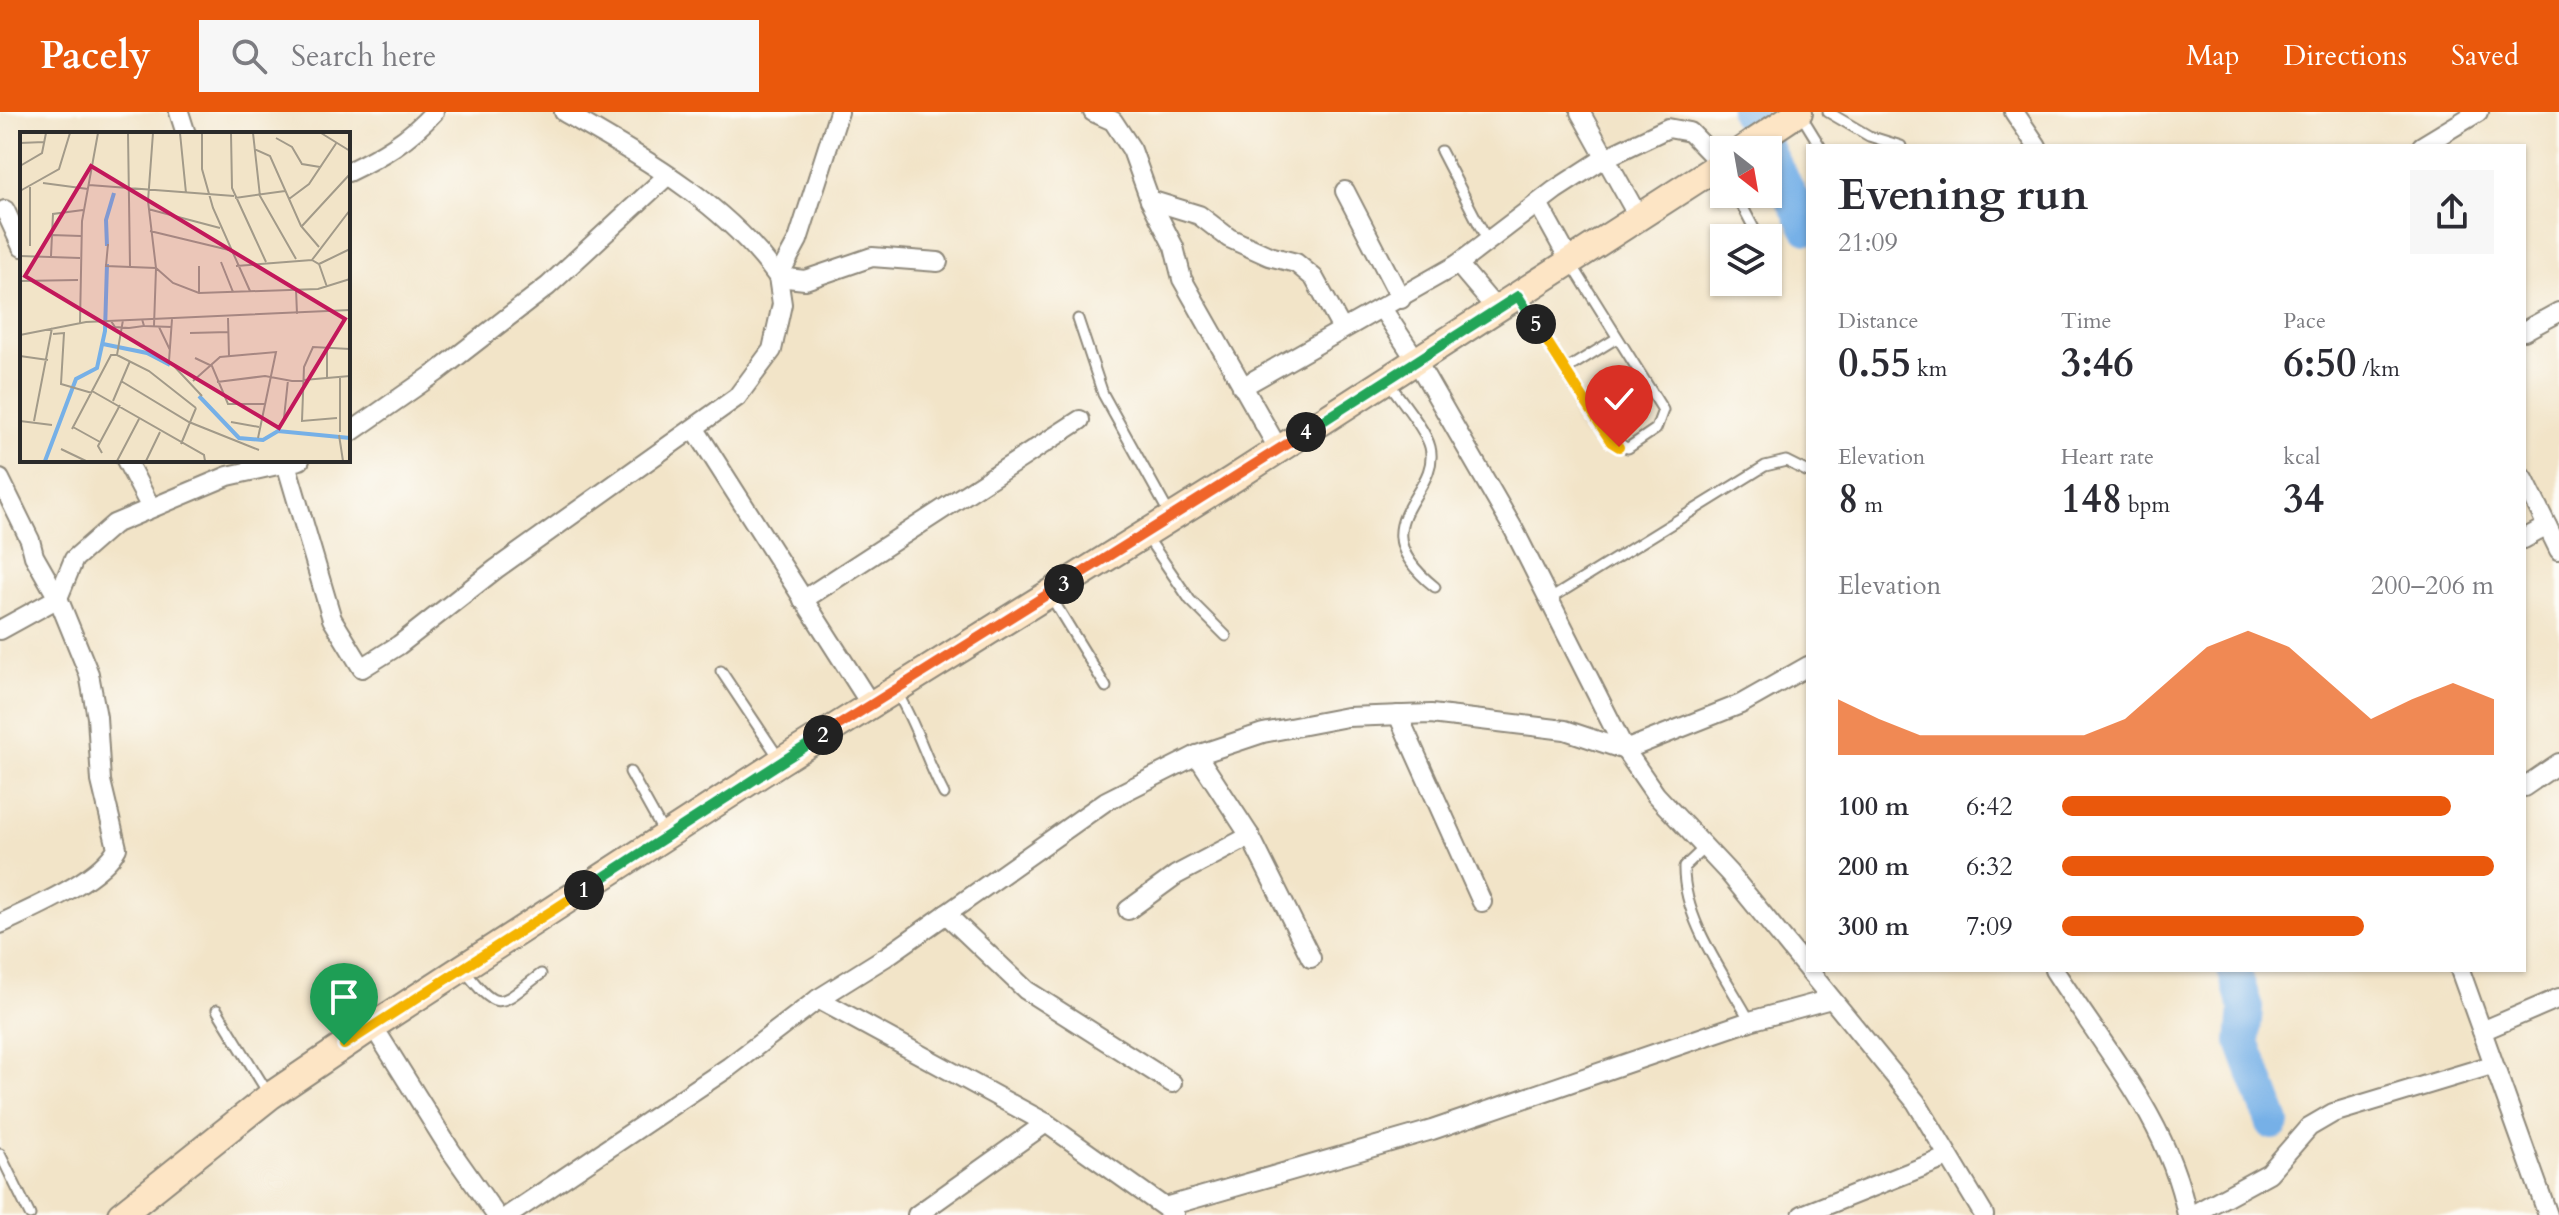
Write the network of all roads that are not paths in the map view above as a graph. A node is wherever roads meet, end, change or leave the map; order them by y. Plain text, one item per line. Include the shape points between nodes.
1 (179, 112) edge
2 (434, 112) edge
3 (564, 112) edge
4 (839, 112) edge
5 (1093, 112) edge
6 (1580, 112) edge
7 (1828, 112) edge
8 (2014, 112) edge
9 (2478, 112) edge
10 (1792, 117) edge
11 (185, 132) edge
12 (1764, 136) edge
13 (1818, 144) edge
14 (1895, 144) edge
15 (2036, 144) edge
16 (2425, 144) edge
17 (1710, 145) edge
18 (1441, 151) dead end
19 (1603, 159) junction
20 (350, 171) edge
21 (1710, 172) edge
22 (667, 176) junction
23 (1345, 191) dead end
24 (1150, 200) junction
25 (1539, 205) junction
26 (5, 210) dead end
27 (1639, 218) junction
28 (1487, 240) junction
29 (20, 243) edge
30 (938, 262) dead end
31 (1571, 263) junction
32 (1458, 264) junction
33 (778, 277) junction
34 (1401, 299) junction
35 (1508, 303) junction
36 (1383, 310) junction
37 (2559, 312) edge
38 (1078, 319) dead end
39 (1342, 329) junction
40 (2526, 330) edge
41 (1617, 338) junction
42 (1416, 360) junction
43 (1565, 370) junction
44 (1388, 380) junction
45 (1242, 387) junction
46 (1080, 420) dead end
47 (695, 429) junction
48 (350, 433) edge
49 (1279, 450) junction
50 (127, 462) edge
51 (291, 462) edge
52 (1806, 471) edge
53 (0, 479) edge
54 (2526, 483) edge
55 (150, 506) junction
56 (1172, 518) junction
57 (2547, 526) junction
58 (1145, 534) junction
59 (2526, 538) edge
60 (2559, 550) edge
61 (1435, 587) dead end
62 (1049, 594) junction
63 (58, 598) junction
64 (1550, 599) junction
65 (803, 600) junction
66 (0, 630) edge
67 (1226, 636) dead end
68 (1806, 667) edge
69 (721, 671) dead end
70 (1106, 687) dead end
71 (896, 690) junction
72 (871, 705) junction
73 (1398, 715) junction
74 (1625, 750) junction
75 (1197, 755) junction
76 (781, 761) junction
77 (2559, 763) edge
78 (630, 772) dead end
79 (2526, 786) edge
80 (944, 794) dead end
81 (1250, 836) junction
82 (665, 837) junction
83 (1705, 847) junction
84 (1482, 902) dead end
85 (1128, 910) dead end
86 (946, 914) junction
87 (0, 923) edge
88 (1311, 958) dead end
89 (463, 968) junction
90 (1806, 969) edge
91 (1809, 972) edge
92 (2055, 972) edge
93 (2461, 972) edge
94 (541, 974) dead end
95 (2559, 998) edge
96 (818, 999) junction
97 (1831, 999) junction
98 (217, 1010) dead end
99 (1750, 1021) junction
100 (373, 1026) junction
101 (2482, 1031) junction
102 (2492, 1065) junction
103 (1172, 1083) dead end
104 (270, 1096) junction
105 (1046, 1123) junction
106 (0, 1154) edge
107 (1948, 1157) junction
108 (1170, 1211) edge
109 (30, 1215) edge
110 (121, 1215) edge
111 (496, 1215) edge
112 (509, 1215) edge
113 (917, 1215) edge
114 (1802, 1215) edge
115 (1984, 1215) edge
116 (2189, 1215) edge
117 (2548, 1215) edge

1 - 11 street
2 - 20 street via 413,135
3 - 22 street
4 - 33 street via 798,240
5 - 24 street via 1113,121 1123,133
6 - 19 street
7 - 14 lane
8 - 15 street
9 - 16 street
10 - 12 main road
10 - 13 lane
17 - 19 street via 1690,132 1668,128
18 - 28 lane
19 - 25 street
19 - 27 street
21 - 27 main road
22 - 33 street via 699,195 756,246
22 - 48 street via 548,286
23 - 34 street
24 - 39 street via 1199,215 1229,238 1296,263 1314,278
24 - 45 street via 1174,247 1182,279
25 - 28 street
25 - 31 street
26 - 29 street
27 - 31 main road
28 - 32 street
30 - 33 street via 872,257 805,280
31 - 35 main road
31 - 41 lane
32 - 34 street
32 - 35 street
33 - 47 street via 782,304 772,350 737,397
34 - 36 street
35 - 42 main road
35 - 43 lane
36 - 39 street
36 - 42 street
37 - 40 street
38 - 56 lane via 1103,394
39 - 45 street
41 - 43 lane
41 - 43 lane via 1663,410 1656,429 1628,448 1611,442
42 - 44 main road
42 - 64 street
44 - 49 main road
44 - 61 lane via 1430,448 1428,466 1405,511 1401,536 1405,555
45 - 49 street
46 - 65 street
47 - 51 street via 362,668 332,619
47 - 65 street
49 - 56 main road
50 - 55 street
51 - 55 street via 228,476
52 - 64 lane via 1786,461 1765,466
53 - 63 street
54 - 57 street
55 - 63 street via 87,544 74,559
56 - 58 main road
57 - 59 street
57 - 60 street
58 - 62 main road
58 - 67 lane via 1190,600
62 - 70 lane
62 - 71 main road
63 - 66 street
63 - 87 street via 89,674 101,781 117,848 110,861 48,901
64 - 74 street
65 - 72 street
68 - 74 street via 1741,704
69 - 76 lane
71 - 72 main road
71 - 80 lane via 919,729 925,758
72 - 76 main road
73 - 74 street via 1565,730
73 - 75 street via 1347,717 1263,733
73 - 84 street
74 - 83 street via 1656,795
75 - 81 street
75 - 86 street via 1106,801
76 - 82 main road
77 - 79 street
78 - 82 lane
81 - 85 street via 1176,875
81 - 88 street
82 - 89 main road
83 - 90 street
83 - 99 lane via 1684,867 1684,889
86 - 96 street
86 - 103 street via 1026,990
89 - 94 lane via 492,1002 502,1002
89 - 100 main road
91 - 97 street
92 - 116 street via 2115,1058 2167,1147
93 - 101 street
95 - 101 street
96 - 105 street
96 - 112 street via 729,1067
97 - 99 street
97 - 107 street via 1916,1102
98 - 104 lane
99 - 108 street via 1531,1098
100 - 104 main road
100 - 111 street
101 - 102 street
102 - 116 street via 2333,1113 2309,1127 2269,1173
102 - 117 street
104 - 110 main road
105 - 108 street
105 - 113 street
106 - 109 lane
107 - 114 street
107 - 115 street

